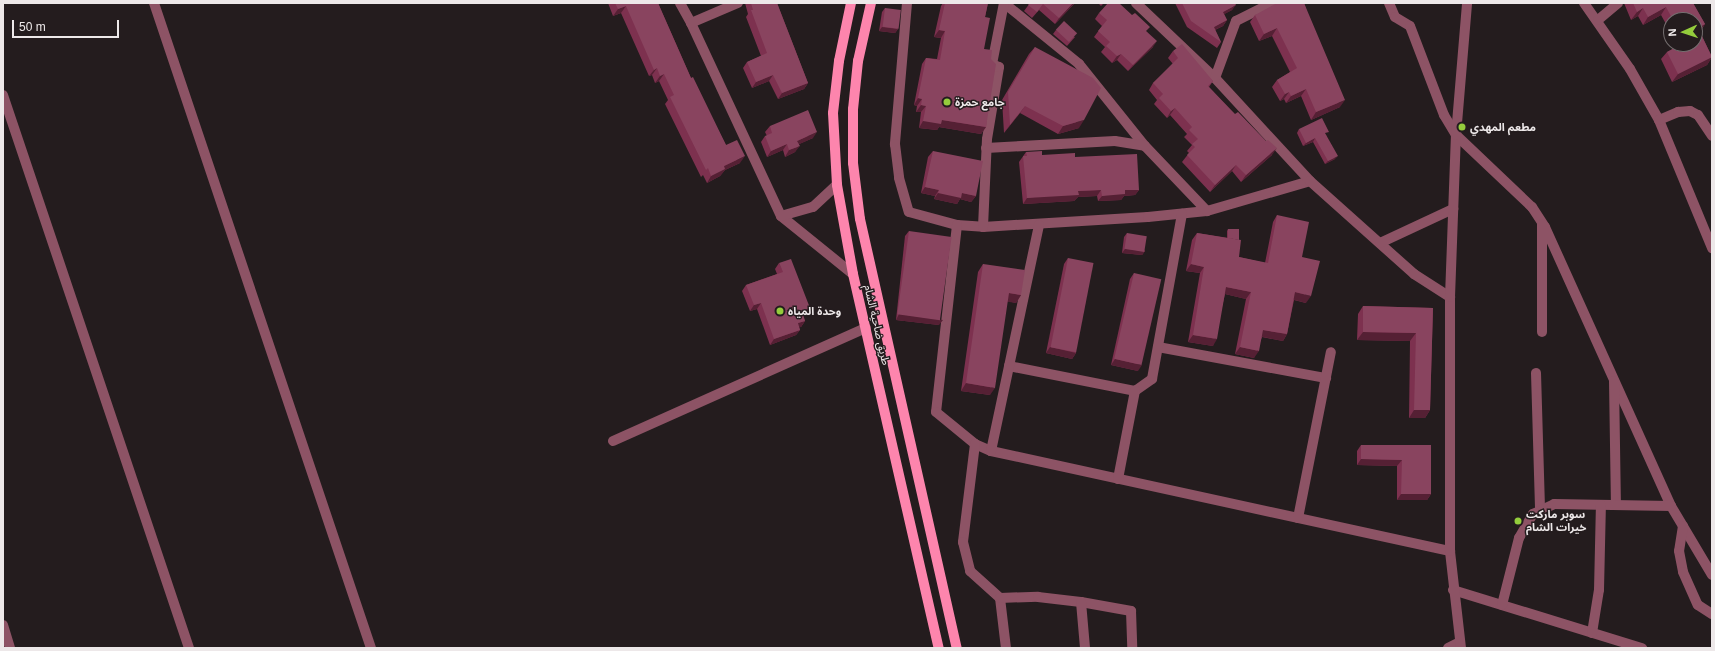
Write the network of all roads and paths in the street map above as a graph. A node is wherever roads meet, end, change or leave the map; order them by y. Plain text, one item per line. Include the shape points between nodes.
1 (154, 3) edge
2 (680, 3) edge
3 (851, 3) edge
4 (871, 3) edge
5 (907, 3) edge
6 (1004, 3) edge
7 (1136, 3) edge
8 (1272, 3) edge
9 (1389, 3) edge
10 (1467, 3) edge
11 (1584, 3) edge
12 (1618, 3) edge
13 (734, 4) edge
14 (1147, 7) edge
15 (1598, 20) junction
16 (691, 23) junction
17 (1215, 78) junction
18 (3, 95) edge
19 (1659, 120) junction
20 (1456, 135) junction
21 (1712, 136) edge
22 (1145, 146) junction
23 (986, 148) junction
24 (1310, 181) junction
25 (837, 185) junction
26 (1453, 209) junction
27 (1207, 211) junction
28 (1182, 214) junction
29 (782, 216) junction
30 (1542, 222) junction
31 (956, 225) junction
32 (1039, 226) junction
33 (983, 227) junction
34 (1380, 243) junction
35 (1712, 248) edge
36 (853, 274) junction
37 (1450, 297) junction
38 (866, 328) junction
39 (1542, 332) dead end
40 (1158, 347) junction
41 (1331, 352) dead end
42 (1009, 366) junction
43 (1536, 374) dead end
44 (1614, 377) junction
45 (1326, 378) junction
46 (1135, 391) junction
47 (613, 441) dead end
48 (975, 444) junction
49 (992, 451) junction
50 (1118, 479) junction
51 (1601, 505) junction
52 (1616, 506) junction
53 (1672, 506) junction
54 (1540, 511) junction
55 (1298, 518) junction
56 (1683, 526) junction
57 (1450, 552) junction
58 (1712, 575) edge
59 (1453, 590) junction
60 (1000, 598) junction
61 (1081, 602) junction
62 (1502, 605) junction
63 (1712, 614) edge
64 (3, 625) edge
65 (1592, 632) junction
66 (1461, 645) edge
67 (10, 648) edge
68 (189, 648) edge
69 (371, 648) edge
70 (940, 648) edge
71 (957, 648) edge
72 (1006, 648) edge
73 (1085, 648) edge
74 (1132, 648) edge
75 (1448, 648) edge
76 (1642, 648) edge

1 - 69 street
2 - 16 street
3 - 25 main road, طريق ضاحية الشام via 839,60 833,112
4 - 71 main road, طريق ضاحية الشام via 858,61 853,109 853,163 860,219
5 - 31 street via 895,144 899,178 909,212
6 - 22 street via 1079,64
6 - 23 street via 992,64 999,67
7 - 14 street
8 - 17 street via 1236,21
9 - 20 street via 1395,17 1410,26 1444,115
10 - 20 street
11 - 15 street
12 - 15 street
13 - 16 street
14 - 17 street
15 - 19 street
16 - 29 street
17 - 24 street
18 - 68 street
19 - 21 street via 1678,112 1690,111 1698,114
19 - 35 street
20 - 26 street
20 - 30 street via 1532,207
22 - 23 street via 1116,141
22 - 27 street
23 - 33 street
24 - 27 street
24 - 34 street
25 - 29 street via 813,207
25 - 36 main road, طريق ضاحية الشام
26 - 34 street
26 - 37 street
27 - 28 street
28 - 32 street
28 - 40 street
29 - 36 street
30 - 39 street
30 - 44 street
31 - 33 street
31 - 48 street via 936,412
32 - 33 street
32 - 42 street
34 - 37 street via 1414,274
36 - 38 main road, طريق ضاحية الشام
37 - 57 street
38 - 47 street
38 - 70 main road, طريق ضاحية الشام
40 - 45 street
40 - 46 street via 1152,380
41 - 45 street
42 - 46 street
42 - 49 street
43 - 54 street
44 - 52 street
44 - 53 street
45 - 55 street
46 - 50 street
48 - 49 street
48 - 60 street via 963,542 970,571
49 - 50 street
50 - 55 street
51 - 52 street
51 - 54 street via 1554,504
51 - 65 street via 1599,590
52 - 53 street
53 - 56 street
54 - 62 street via 1533,514 1519,538
55 - 57 street
56 - 58 street
56 - 63 street via 1679,551 1683,572 1698,605
57 - 59 street
59 - 62 street
59 - 66 street
60 - 61 street via 1038,597
60 - 72 street
61 - 73 street
61 - 74 street via 1131,611
62 - 65 street
64 - 67 street
65 - 76 street
66 - 75 street

